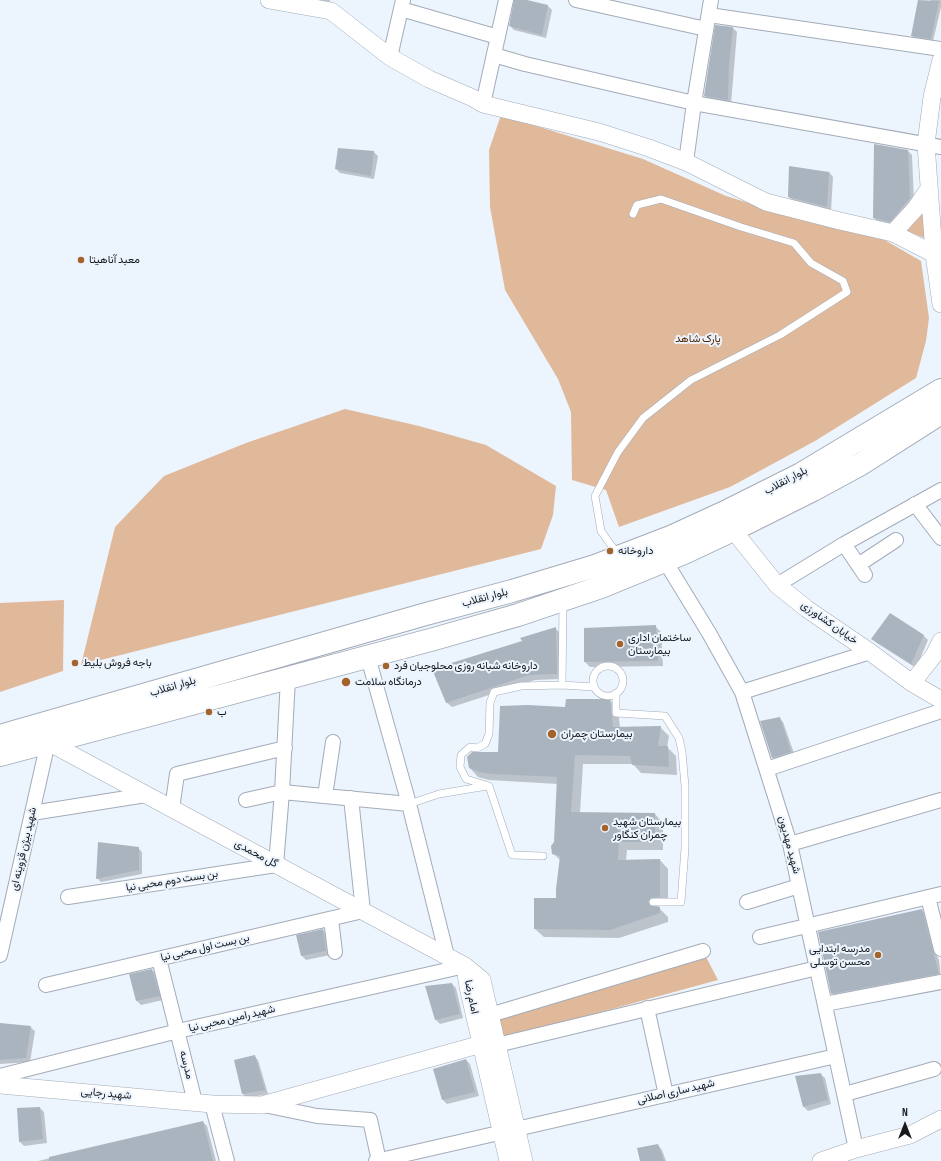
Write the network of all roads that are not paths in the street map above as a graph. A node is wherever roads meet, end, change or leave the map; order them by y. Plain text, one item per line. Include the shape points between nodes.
1 (270, 0) edge
2 (506, 0) edge
3 (576, 0) edge
4 (711, 0) edge
5 (402, 4) edge
6 (332, 6) edge
7 (709, 15) junction
8 (706, 29) junction
9 (498, 37) junction
10 (941, 49) edge
11 (494, 55) junction
12 (390, 57) junction
13 (940, 69) edge
14 (694, 103) junction
15 (483, 104) junction
16 (933, 146) edge
17 (686, 162) junction
18 (928, 190) junction
19 (633, 214) dead end
20 (893, 233) junction
21 (934, 254) junction
22 (941, 304) edge
23 (941, 380) edge
24 (941, 390) edge
25 (941, 413) edge
26 (941, 490) edge
27 (915, 504) junction
28 (733, 530) junction
29 (941, 538) edge
30 (896, 540) dead end
31 (844, 544) junction
32 (619, 557) junction
33 (665, 561) junction
34 (777, 586) junction
35 (563, 600) junction
36 (941, 641) edge
37 (870, 652) junction
38 (368, 657) junction
39 (288, 678) junction
40 (912, 683) junction
41 (562, 685) junction
42 (594, 686) junction
43 (742, 692) junction
44 (616, 693) junction
45 (941, 700) edge
46 (941, 711) edge
47 (0, 736) edge
48 (48, 742) junction
49 (333, 742) dead end
50 (285, 748) junction
51 (0, 755) edge
52 (767, 769) junction
53 (489, 786) junction
54 (282, 792) junction
55 (146, 795) junction
56 (325, 796) junction
57 (351, 798) junction
58 (246, 800) dead end
59 (941, 800) edge
60 (409, 804) junction
61 (172, 809) junction
62 (32, 813) junction
63 (790, 844) junction
64 (543, 856) dead end
65 (276, 865) junction
66 (799, 886) junction
67 (934, 896) edge
68 (68, 897) dead end
69 (653, 902) dead end
70 (747, 902) dead end
71 (364, 912) junction
72 (331, 919) junction
73 (4, 923) edge
74 (808, 926) junction
75 (760, 937) dead end
76 (941, 949) edge
77 (703, 951) dead end
78 (335, 952) dead end
79 (0, 955) edge
80 (447, 956) junction
81 (159, 959) junction
82 (465, 966) junction
83 (817, 968) junction
84 (941, 982) edge
85 (46, 985) dead end
86 (825, 1004) junction
87 (648, 1008) junction
88 (490, 1015) junction
89 (178, 1031) junction
90 (491, 1043) junction
91 (836, 1056) junction
92 (934, 1069) dead end
93 (0, 1076) edge
94 (0, 1085) edge
95 (666, 1094) junction
96 (845, 1094) junction
97 (195, 1102) junction
98 (212, 1104) junction
99 (262, 1104) junction
100 (939, 1122) edge
101 (509, 1130) junction
102 (856, 1149) junction
103 (831, 1159) edge
104 (227, 1161) edge
105 (378, 1161) edge
106 (508, 1161) edge
107 (524, 1161) edge

1 - 6 street
2 - 9 street
3 - 8 street
4 - 7 street
5 - 9 street
5 - 12 street
6 - 12 street
7 - 8 street
7 - 10 street
8 - 14 street
9 - 11 street
11 - 14 street
11 - 15 street
12 - 15 street
13 - 16 street via 932,97
14 - 16 street
14 - 17 street
15 - 17 street via 599,132
16 - 18 street
17 - 20 street via 766,202
18 - 20 street
18 - 21 street
19 - 32 lane via 637,205 661,199 794,243 811,263 843,281 847,292 780,335 691,380 643,418 618,452 596,496 601,531
20 - 21 street
21 - 22 street
23 - 24 street
24 - 32 main road, بلوار انقلاب via 801,474 673,536
25 - 28 main road, بلوار انقلاب via 861,464
26 - 27 street
27 - 29 street
27 - 31 street
28 - 33 main road, بلوار انقلاب
28 - 34 street, خیابان کشاورزی
30 - 31 street via 861,570
31 - 34 street
32 - 47 main road, بلوار انقلاب via 512,591
33 - 35 main road, بلوار انقلاب
33 - 43 street, شهید مهدیون
34 - 37 street, خیابان کشاورزی
35 - 38 main road, بلوار انقلاب via 434,640
35 - 41 lane
36 - 40 street via 934,655
37 - 40 street, خیابان کشاورزی
37 - 43 street
38 - 39 main road, بلوار انقلاب
38 - 60 street
39 - 48 main road, بلوار انقلاب
39 - 50 street
40 - 45 street, خیابان کشاورزی
41 - 42 lane
41 - 53 lane via 521,686 494,692 490,703 489,734 485,744 477,748 470,747 461,755 460,767 466,779
42 - 44 lane via 601,694
42 - 44 lane via 595,673 602,666 611,666 620,671 623,680
43 - 52 street, شهید مهدیون
44 - 69 lane via 616,713 664,716 679,738 682,752 686,786 681,902
46 - 52 street
48 - 51 main road, بلوار انقلاب
48 - 55 street, گل محمدی
48 - 62 street, شهید بیژن قزوینه ای
49 - 56 street
50 - 54 street
50 - 61 street via 177,774
52 - 63 street, شهید مهدیون
53 - 60 lane via 439,794
53 - 64 lane via 512,855
54 - 56 street
54 - 58 street
54 - 65 street
55 - 61 street, گل محمدی
55 - 62 street
56 - 57 street
57 - 60 street
57 - 71 street
59 - 63 street
60 - 80 street
61 - 65 street, گل محمدی
62 - 73 street, شهید بیژن قزوینه ای
63 - 66 street, شهید مهدیون
65 - 68 street, بن بست دوم محبی نیا
65 - 71 street, گل محمدی
66 - 70 street
66 - 74 street, شهید مهدیون
67 - 74 street
67 - 76 street
71 - 72 street, بن بست اول محبی نیا
71 - 80 street, گل محمدی
72 - 78 street
72 - 81 street, بن بست اول محبی نیا
73 - 79 street, شهید بیژن قزوینه ای
74 - 75 street
74 - 83 street, شهید مهدیون
77 - 88 street
80 - 82 street, گل محمدی
81 - 85 street, بن بست اول محبی نیا
81 - 89 street, مدرسه
82 - 88 street, امام رضا via 482,980
82 - 89 street, شهید رامین محبی نیا
82 - 90 street, امام رضا via 468,987
83 - 86 street, شهید مهدیون
83 - 87 street
84 - 86 street
86 - 91 street, شهید مهدیون
87 - 90 street
87 - 95 street
88 - 90 street, امام رضا
89 - 93 street, شهید رامین محبی نیا
89 - 97 street, مدرسه
90 - 99 street, شهید رجایی
90 - 101 street, امام رضا
91 - 95 street, شهید ساری اصلانی
91 - 96 street, شهید مهدیون
92 - 96 street
94 - 97 street, شهید رجایی
95 - 101 street, شهید ساری اصلانی
96 - 102 street, شهید مهدیون
97 - 98 street, شهید رجایی
98 - 99 street, شهید رجایی
98 - 104 street
99 - 105 street via 317,1116 370,1120
100 - 102 street via 910,1135
101 - 105 street, شهید ساری اصلانی
101 - 106 street, امام رضا
101 - 107 street, امام رضا
102 - 103 street

